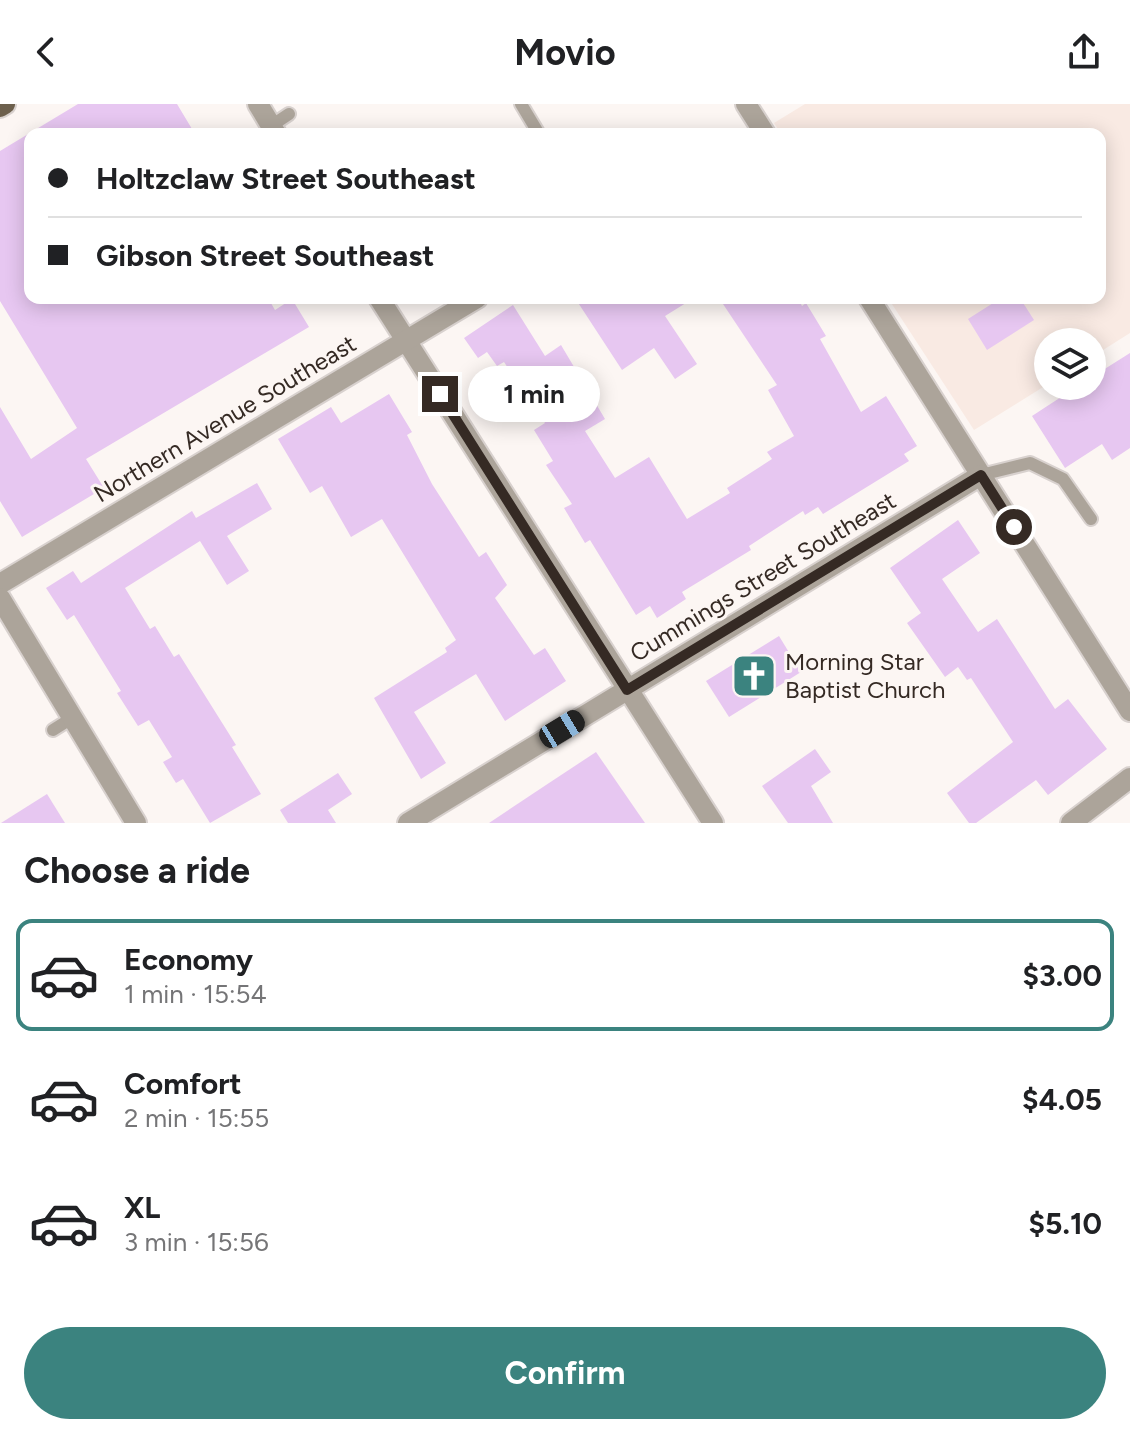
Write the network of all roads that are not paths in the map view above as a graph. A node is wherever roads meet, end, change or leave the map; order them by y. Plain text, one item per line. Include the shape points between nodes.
1 (258, 104) edge
2 (521, 104) edge
3 (746, 104) edge
4 (289, 114) dead end
5 (272, 128) edge
6 (275, 128) edge
7 (535, 128) edge
8 (757, 128) edge
9 (383, 304) edge
10 (467, 304) edge
11 (873, 304) edge
12 (406, 340) junction
13 (981, 475) junction
14 (1091, 519) dead end
15 (0, 596) edge
16 (627, 690) junction
17 (1130, 711) edge
18 (72, 718) junction
19 (53, 730) dead end
20 (1130, 778) edge
21 (136, 823) edge
22 (408, 823) edge
23 (713, 823) edge
24 (1071, 823) edge

1 - 5 street
2 - 7 lane
3 - 8 street
4 - 6 lane
9 - 12 street
10 - 12 street, Northern Avenue Southeast
11 - 13 street
12 - 15 street, Northern Avenue Southeast
12 - 16 street
13 - 14 lane via 1030,463 1063,479
13 - 16 street, Cummings Street Southeast
13 - 17 street
15 - 18 street
16 - 22 street, Cummings Street Southeast
16 - 23 street
18 - 19 lane
18 - 21 street
20 - 24 street

